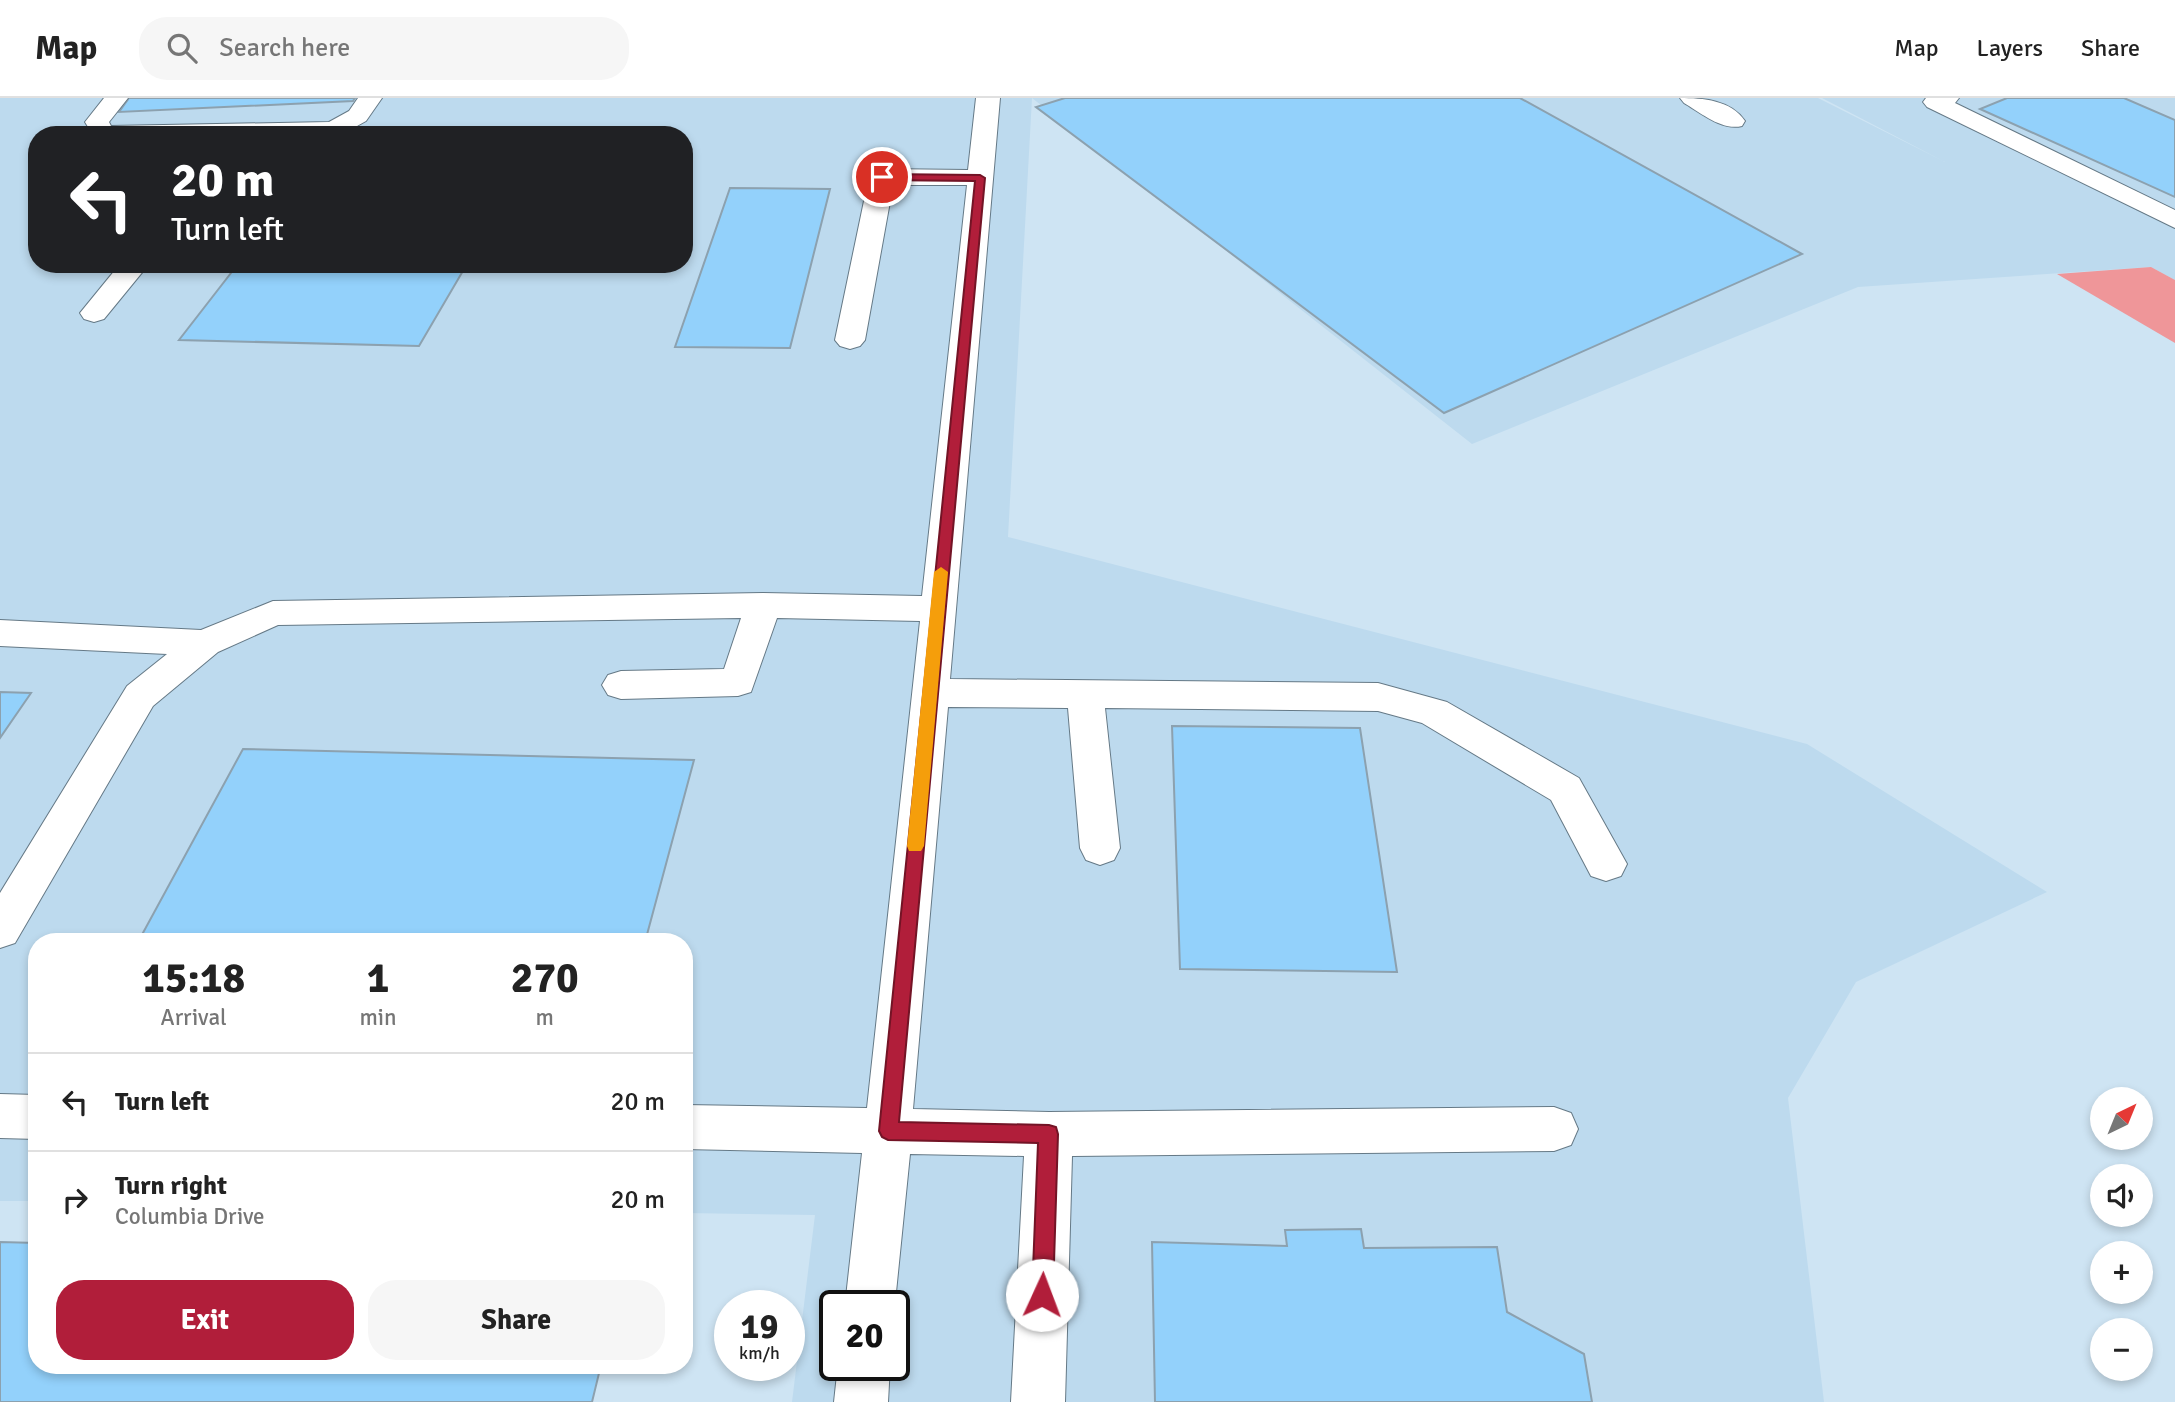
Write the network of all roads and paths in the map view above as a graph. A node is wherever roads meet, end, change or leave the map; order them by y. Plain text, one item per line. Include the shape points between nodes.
1 (116, 98) edge
2 (370, 98) edge
3 (988, 98) edge
4 (1692, 98) edge
5 (1947, 98) edge
6 (1733, 121) dead end
7 (100, 126) edge
8 (339, 126) edge
9 (980, 178) junction
10 (2175, 220) edge
11 (127, 273) edge
12 (94, 313) dead end
13 (850, 340) dead end
14 (764, 605) junction
15 (938, 609) junction
16 (0, 633) edge
17 (205, 643) junction
18 (621, 685) dead end
19 (930, 693) junction
20 (1085, 695) junction
21 (1100, 848) dead end
22 (1606, 864) dead end
23 (0, 930) edge
24 (0, 1116) edge
25 (28, 1117) edge
26 (693, 1128) edge
27 (1554, 1129) dead end
28 (888, 1131) junction
29 (1049, 1134) junction
30 (873, 1290) edge
31 (863, 1381) edge
32 (861, 1402) edge
33 (1038, 1402) edge

1 - 7 street via 97,122
2 - 8 street via 358,116
3 - 9 street
4 - 6 street
5 - 10 street via 1935,102
9 - 13 street via 882,177
9 - 15 street
11 - 12 street
14 - 15 street
14 - 17 street via 273,612
14 - 18 street via 738,682
15 - 19 street
16 - 17 street
17 - 23 street via 140,696
19 - 20 street
19 - 28 street
20 - 21 street
20 - 22 street via 1378,697 1434,712 1565,789
24 - 25 street
26 - 28 street
27 - 29 street
28 - 29 street
28 - 30 street
29 - 33 street
31 - 32 street

